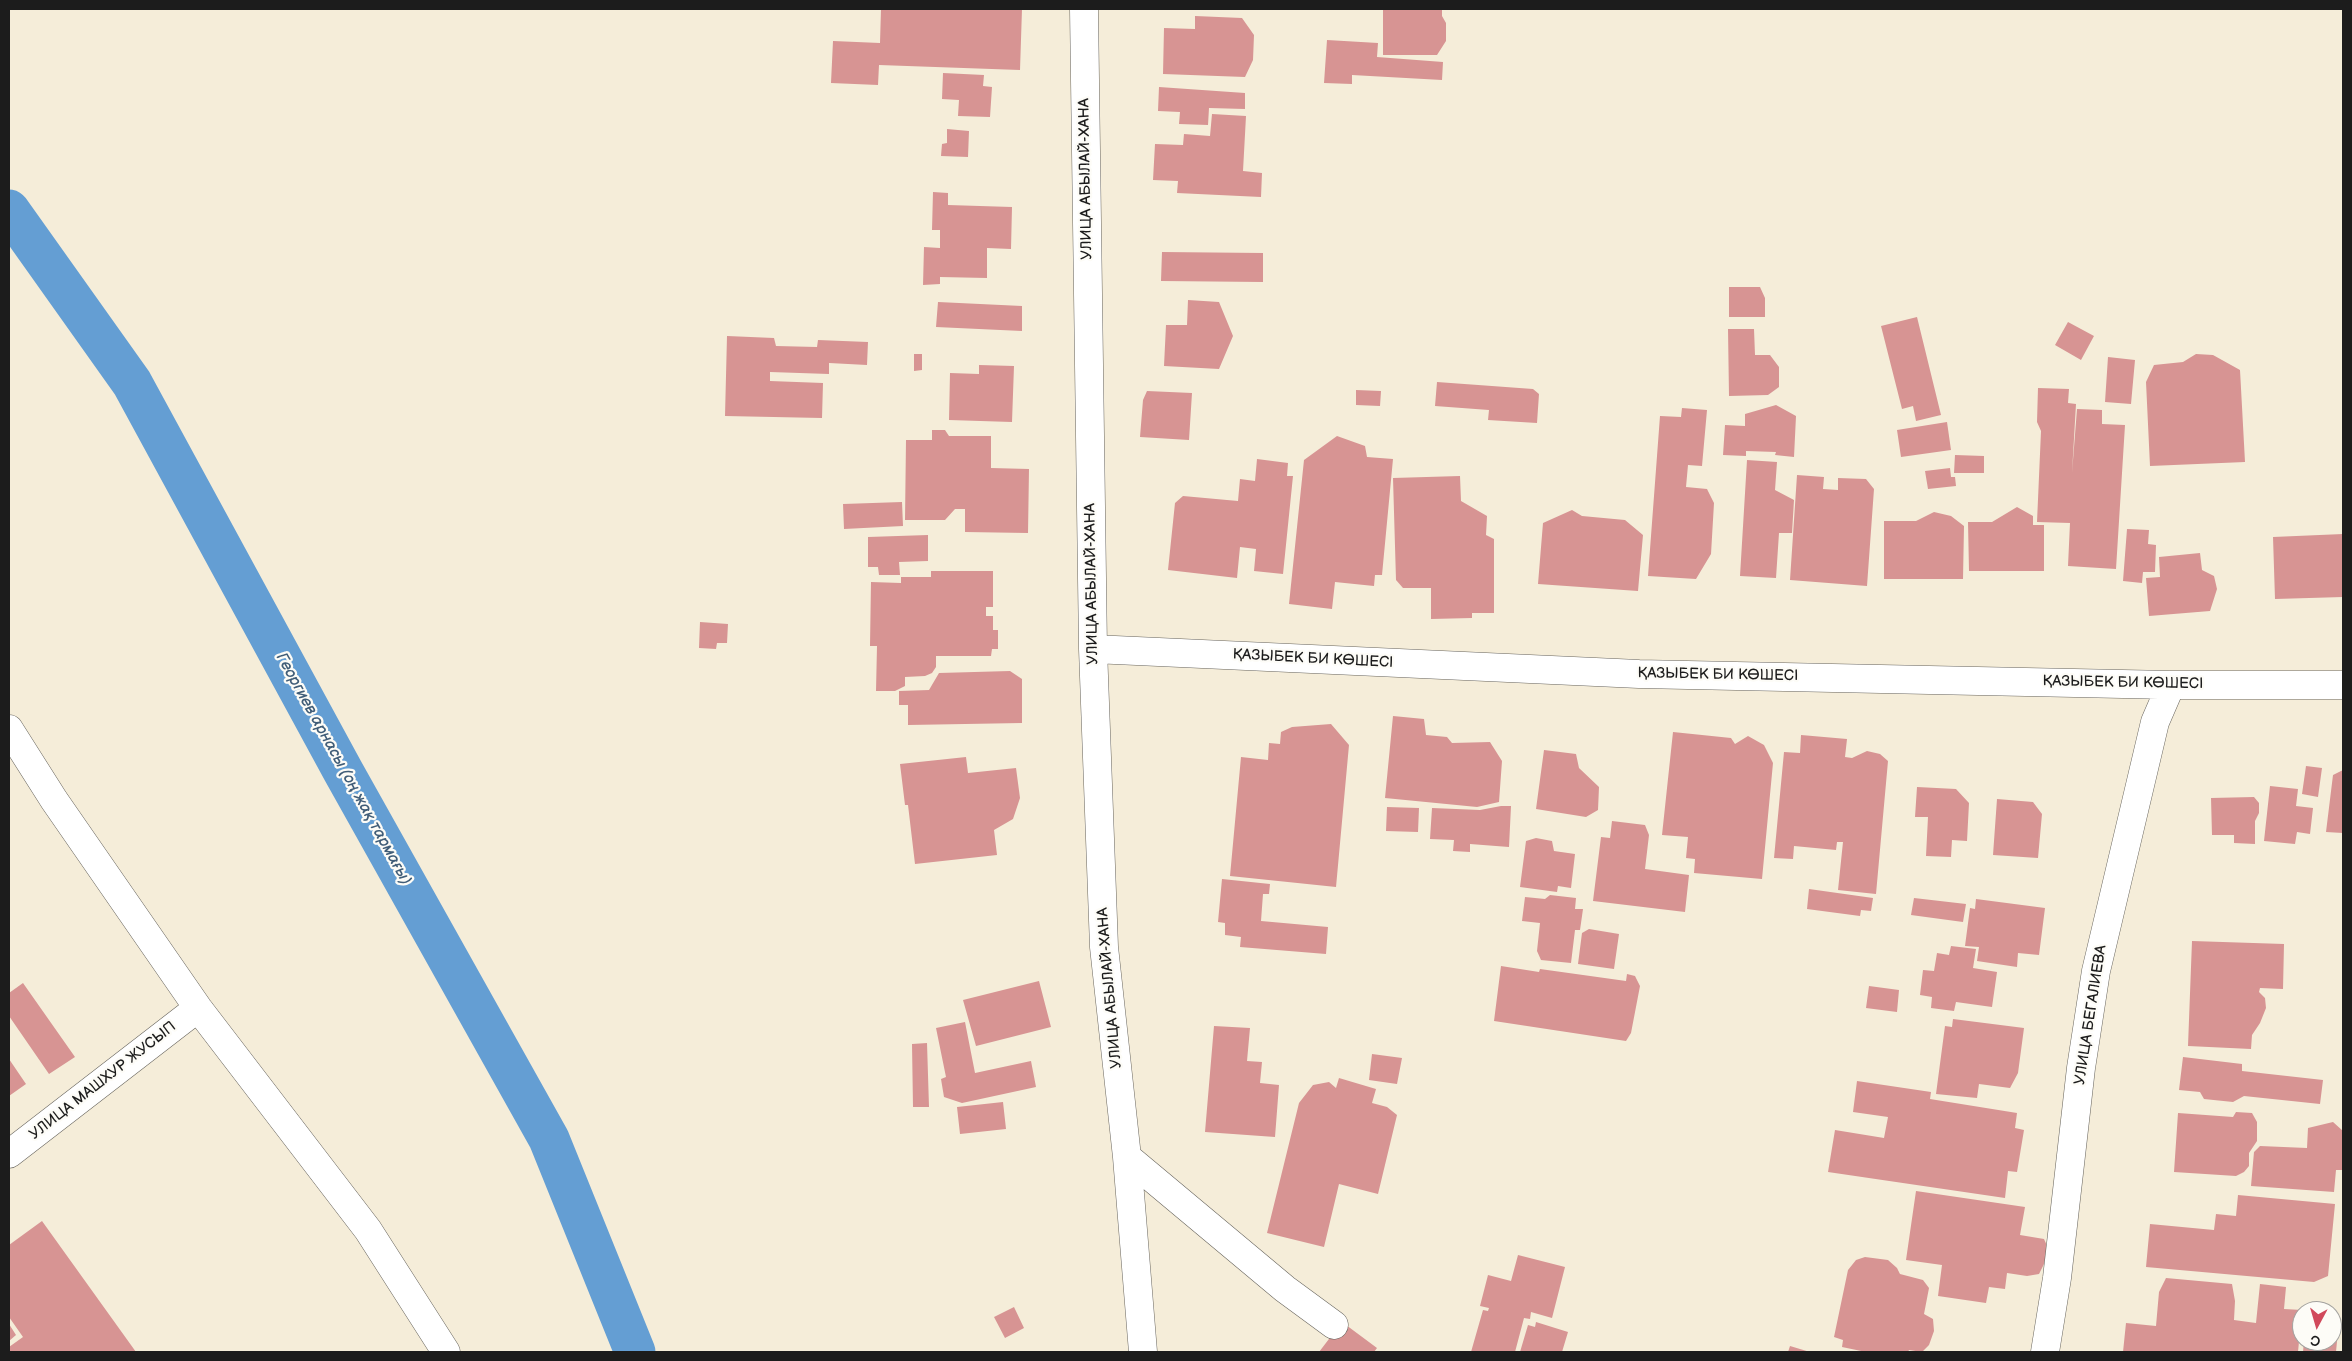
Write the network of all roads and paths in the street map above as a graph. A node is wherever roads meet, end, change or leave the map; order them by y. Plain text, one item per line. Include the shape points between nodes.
1 (1084, 9) edge
2 (1093, 649) junction
3 (2171, 685) junction
4 (2343, 685) edge
5 (9, 729) edge
6 (198, 1008) junction
7 (9, 1154) edge
8 (1127, 1157) junction
9 (1334, 1325) dead end
10 (446, 1352) edge
11 (1143, 1352) edge
12 (2045, 1352) edge

1 - 2 street, УЛИЦА АБЫЛАЙ-ХАНА
2 - 3 street, ҚАЗЫБЕК БИ КӨШЕСІ via 1639,674
2 - 8 street, УЛИЦА АБЫЛАЙ-ХАНА via 1104,947
3 - 4 street, ҚАЗЫБЕК БИ КӨШЕСІ
3 - 12 street, УЛИЦА БЕГАЛИЕВА via 2155,722 2096,971
5 - 6 street via 54,800
6 - 7 street, УЛИЦА МАШХУР ЖУСЫП
6 - 10 street via 368,1230
8 - 9 street via 1284,1289
8 - 11 street, УЛИЦА АБЫЛАЙ-ХАНА

